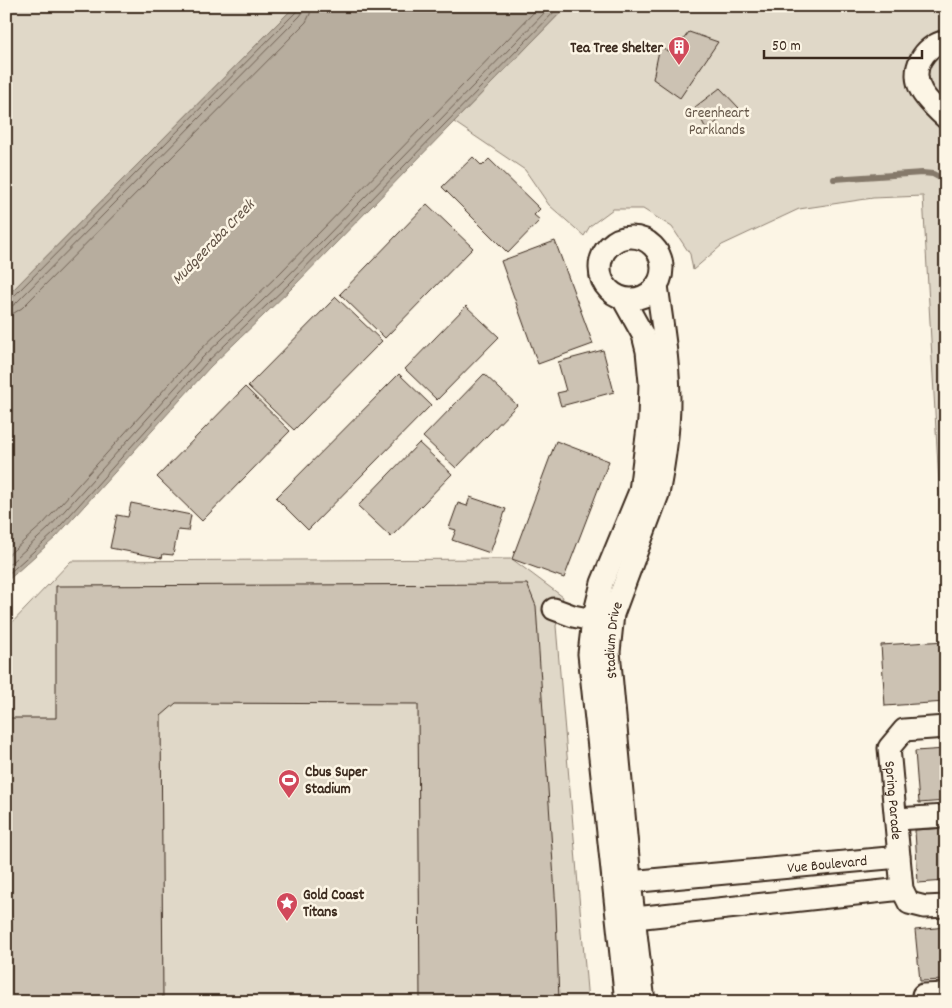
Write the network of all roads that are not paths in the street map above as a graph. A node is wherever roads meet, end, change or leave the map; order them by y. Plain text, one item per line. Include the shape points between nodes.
1 (946, 41) edge
2 (946, 118) edge
3 (657, 285) junction
4 (623, 299) junction
5 (554, 609) dead end
6 (603, 622) junction
7 (946, 727) edge
8 (946, 816) edge
9 (896, 819) junction
10 (900, 856) junction
11 (754, 870) junction
12 (622, 882) junction
13 (902, 889) junction
14 (760, 904) junction
15 (946, 906) edge
16 (635, 918) junction
17 (946, 994) edge
18 (923, 995) dead end
19 (626, 1002) edge
20 (644, 1002) edge

1 - 2 street via 937,43 924,53 917,75 922,92
3 - 4 street via 642,298
3 - 4 street via 662,267 655,249 640,238 620,239 605,251 599,270 606,288
3 - 6 street, Stadium Drive via 669,400 662,478 613,614
4 - 6 street, Stadium Drive via 643,334 647,351 649,420 640,491 602,583
5 - 6 street
6 - 12 street, Stadium Drive via 589,654
7 - 9 street, Spring Parade via 904,730 889,748
8 - 9 street
9 - 10 street, Spring Parade
10 - 11 street, Vue Boulevard
10 - 13 street, Spring Parade
11 - 12 street, Vue Boulevard
11 - 14 street
12 - 16 street, Stadium Drive
12 - 19 street, Stadium Drive
13 - 14 street
13 - 15 street via 909,903 925,907
14 - 16 street
16 - 20 street, Stadium Drive
17 - 18 street

